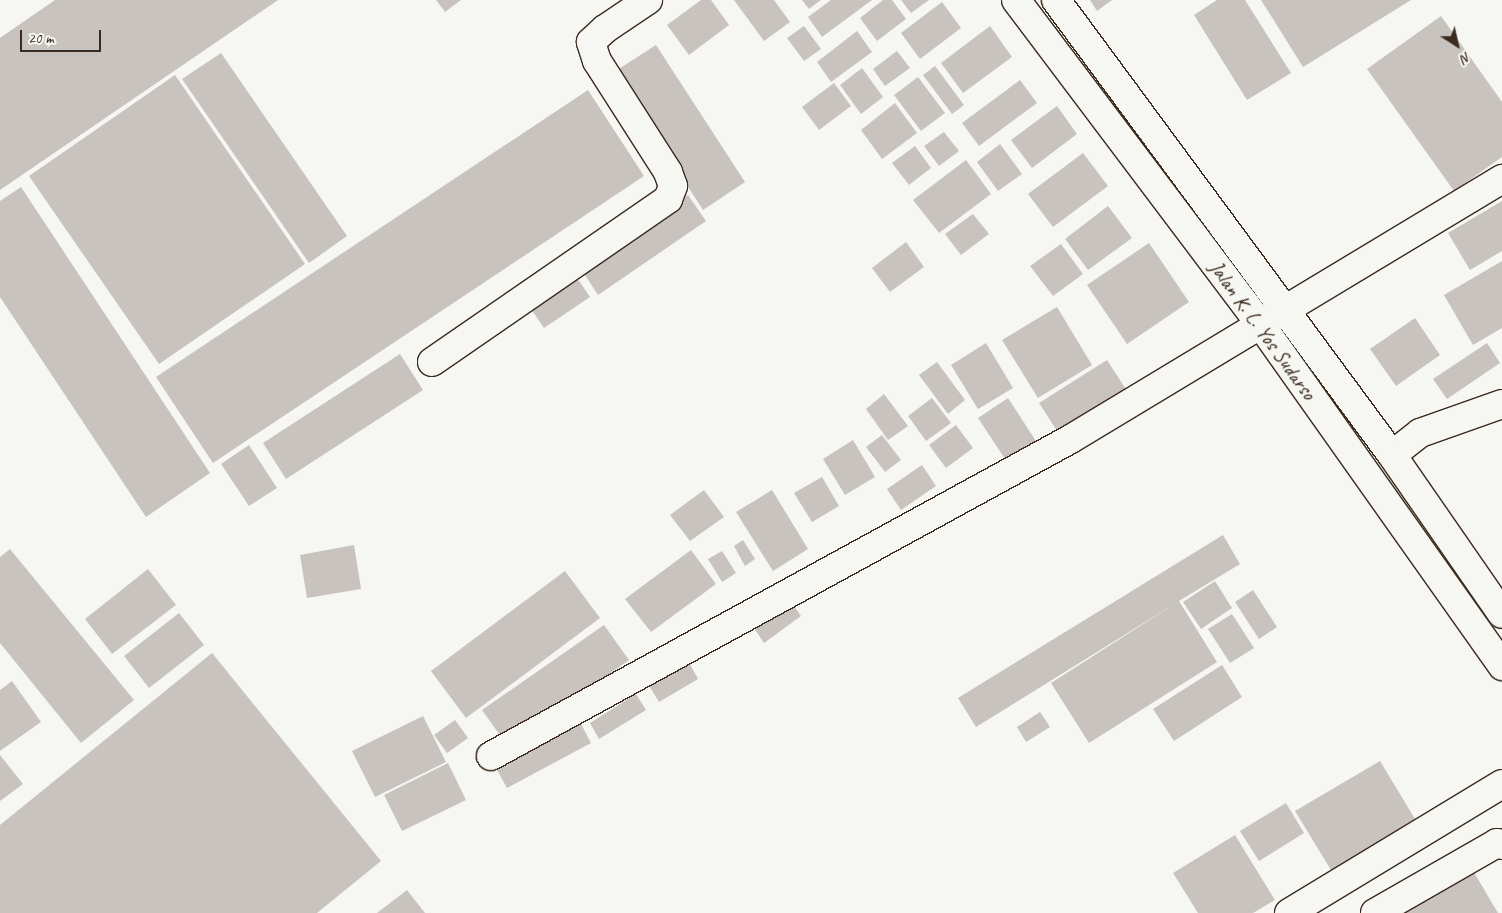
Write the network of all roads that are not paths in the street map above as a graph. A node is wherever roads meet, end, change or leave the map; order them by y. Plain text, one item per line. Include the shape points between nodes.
1 (648, 0) edge
2 (1016, 0) edge
3 (1056, 0) edge
4 (1502, 179) edge
5 (1286, 310) junction
6 (1261, 325) junction
7 (432, 362) dead end
8 (1502, 404) edge
9 (1392, 454) junction
10 (1502, 614) edge
11 (1502, 666) edge
12 (491, 756) dead end
13 (1502, 784) edge
14 (1502, 845) edge
15 (1289, 913) edge
16 (1375, 913) edge

1 - 7 main road via 605,28 591,42 597,60 668,172 673,186 668,199
2 - 6 main road, Jalan K. L. Yos Sudarso
3 - 5 main road, Jalan K. L. Yos Sudarso
4 - 5 main road
5 - 6 main road
5 - 9 main road, Jalan K. L. Yos Sudarso
6 - 11 main road, Jalan K. L. Yos Sudarso
6 - 12 main road via 1069,440 916,526
8 - 9 main road via 1420,433
9 - 10 main road, Jalan K. L. Yos Sudarso
13 - 15 main road
14 - 16 main road via 1497,843

